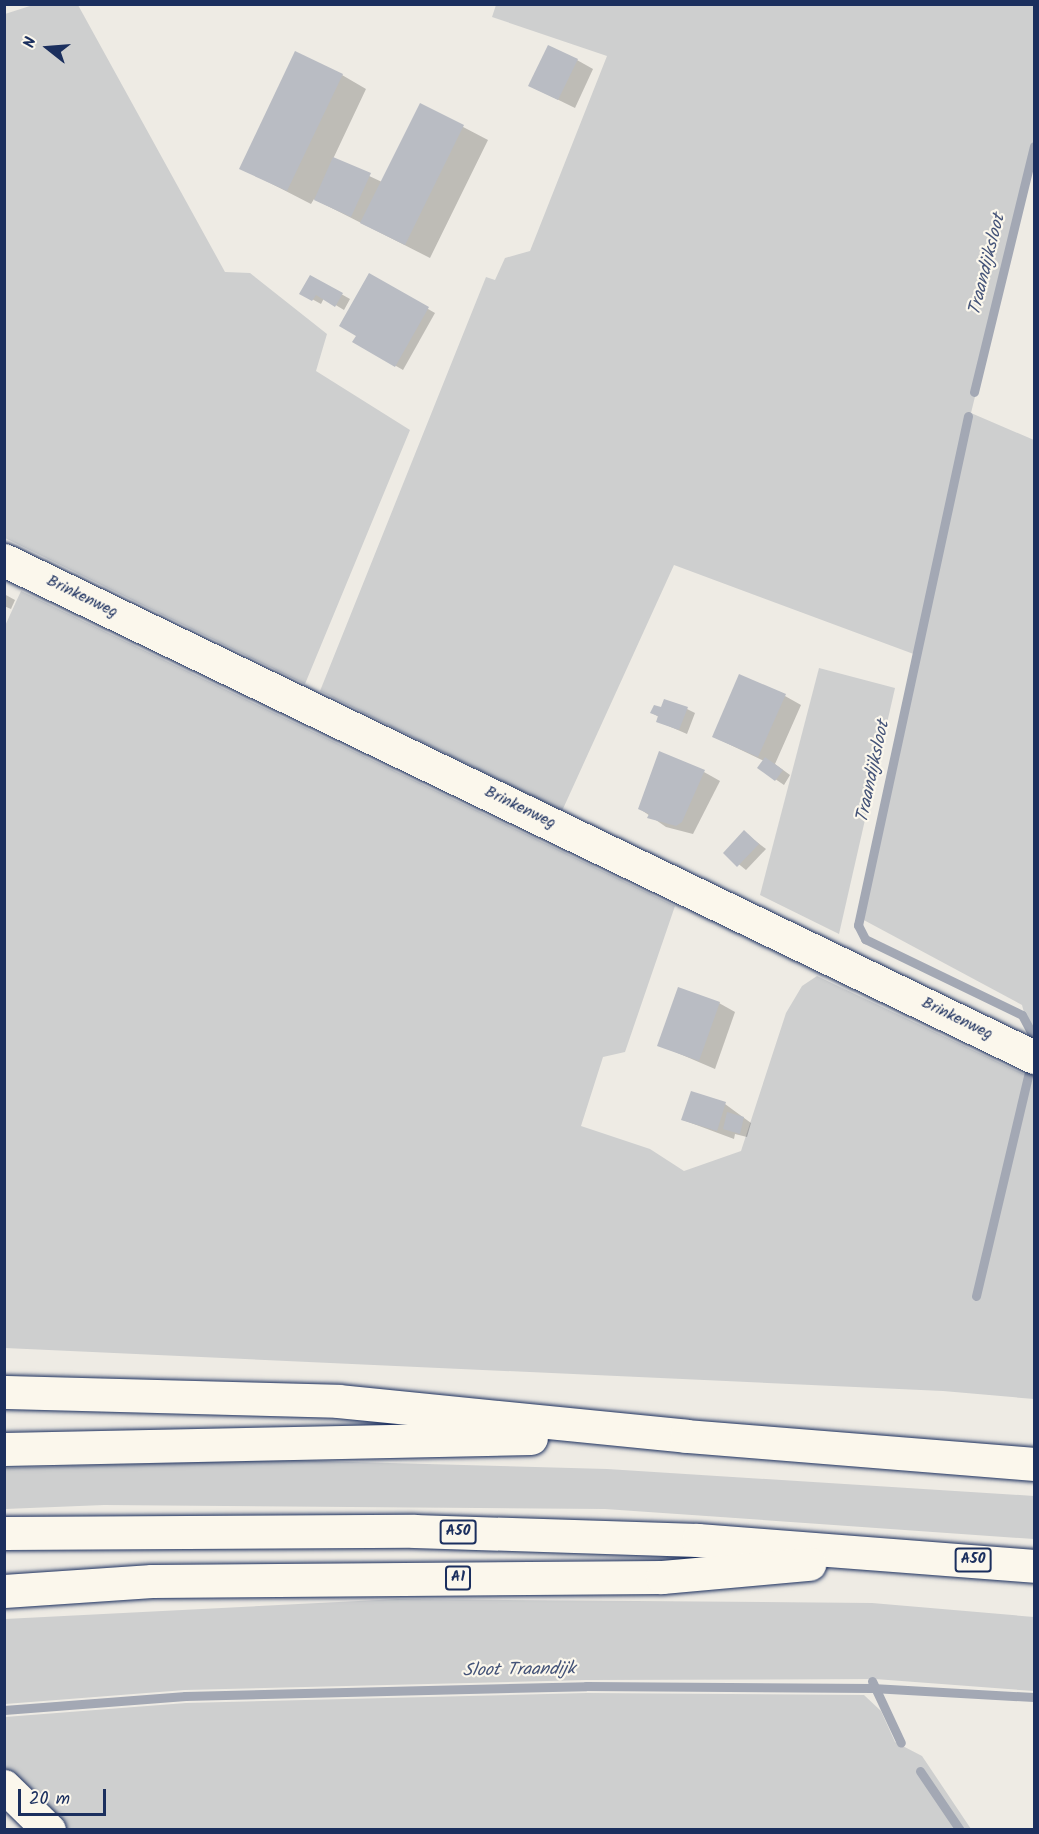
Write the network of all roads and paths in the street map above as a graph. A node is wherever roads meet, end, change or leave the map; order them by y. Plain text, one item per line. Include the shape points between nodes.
1 (4, 560) edge
2 (1035, 1057) edge
3 (4, 1392) edge
4 (686, 1436) junction
5 (4, 1449) edge
6 (1035, 1464) edge
7 (4, 1533) edge
8 (912, 1554) junction
9 (1035, 1566) edge
10 (4, 1591) edge
11 (4, 1786) edge
12 (50, 1830) edge

1 - 2 main road, Brinkenweg
3 - 4 main road via 338,1401
4 - 5 main road
4 - 6 main road
7 - 8 main road, A50 via 414,1531 698,1540
8 - 9 main road, A50
8 - 10 main road, A1 via 662,1577 152,1581
11 - 12 main road

